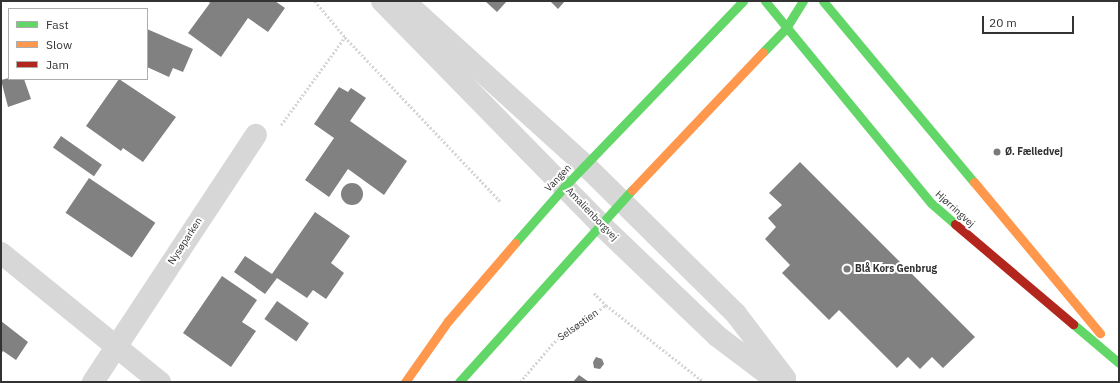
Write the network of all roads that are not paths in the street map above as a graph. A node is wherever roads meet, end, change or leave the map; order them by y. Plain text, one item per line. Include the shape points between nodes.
1 (382, 1) edge
2 (404, 1) edge
3 (743, 1) edge
4 (765, 1) edge
5 (803, 1) edge
6 (823, 1) edge
7 (786, 28) junction
8 (256, 135) road end
9 (585, 165) junction
10 (565, 186) junction
11 (622, 201) junction
12 (600, 224) junction
13 (1, 253) edge
14 (116, 347) junction
15 (1119, 356) edge
16 (1119, 363) edge
17 (93, 382) edge
18 (160, 382) edge
19 (405, 382) edge
20 (459, 382) edge
21 (778, 382) edge
22 (789, 382) edge

1 - 10 street, Amalienborgvej
2 - 9 street
3 - 9 street, Vangen
4 - 7 street, Hjørringvej
5 - 7 street
6 - 15 street
7 - 11 street
7 - 16 street, Hjørringvej via 930,203
8 - 14 street, Nysøparken
9 - 10 street, Vangen
9 - 11 street
10 - 12 street, Amalienborgvej
10 - 19 street, Vangen via 448,321
11 - 12 street
11 - 22 street via 736,314
12 - 20 street
12 - 21 street, Amalienborgvej via 717,336
13 - 14 street
14 - 17 street, Nysøparken
14 - 18 street

